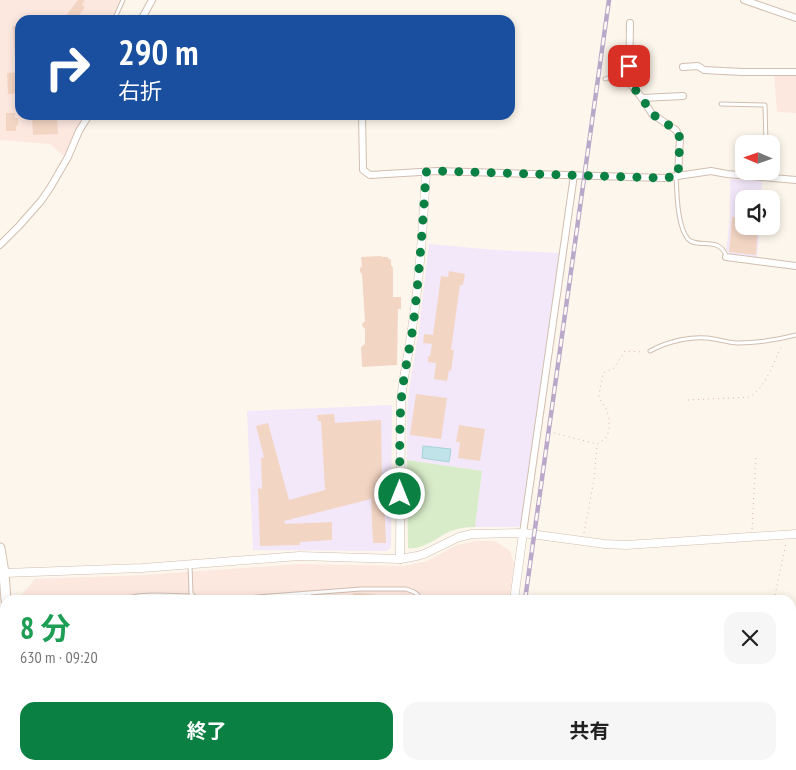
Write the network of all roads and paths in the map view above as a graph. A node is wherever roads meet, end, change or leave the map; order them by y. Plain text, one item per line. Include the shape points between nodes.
1 (123, 0) edge
2 (152, 0) edge
3 (744, 0) edge
4 (116, 15) edge
5 (144, 15) edge
6 (796, 18) edge
7 (630, 23) dead end
8 (683, 67) dead end
9 (796, 72) edge
10 (605, 79) dead end
11 (629, 82) junction
12 (683, 96) dead end
13 (642, 98) junction
14 (721, 104) dead end
15 (86, 120) edge
16 (362, 120) edge
17 (766, 135) edge
18 (426, 172) junction
19 (735, 174) edge
20 (574, 175) junction
21 (677, 176) junction
22 (780, 177) edge
23 (796, 180) edge
24 (0, 245) edge
25 (726, 257) joint
26 (796, 266) edge
27 (796, 335) edge
28 (785, 338) junction
29 (650, 351) joint
30 (688, 400) dead end
31 (554, 433) dead end
32 (597, 444) junction
33 (756, 456) dead end
34 (523, 533) junction
35 (792, 535) edge
36 (752, 537) junction
37 (582, 541) junction
38 (0, 548) edge
39 (400, 559) junction
40 (190, 564) junction
41 (4, 573) junction
42 (309, 593) joint
43 (6, 595) edge
44 (192, 595) edge
45 (288, 595) edge
46 (418, 595) edge
47 (515, 595) edge
48 (775, 595) edge

1 - 4 lane
2 - 5 street
3 - 6 street
7 - 11 street
8 - 9 street
10 - 11 lane via 611,77
11 - 13 street
12 - 13 street
13 - 21 street via 652,114 676,130 680,138
14 - 17 lane via 765,105
15 - 24 street via 50,188
16 - 18 street via 363,170 370,175
18 - 20 street
18 - 39 street via 417,295 401,401
19 - 21 street via 711,171
20 - 21 street
20 - 34 street
21 - 25 lane via 679,216 688,238 720,247
22 - 23 street
25 - 26 street
27 - 28 lane
28 - 29 lane via 736,343 693,338
28 - 30 path via 764,383 750,397
29 - 32 path via 624,351 614,368 603,373 599,398 610,419 609,431
31 - 32 path
32 - 37 path via 592,493
33 - 36 path
34 - 37 street
34 - 39 street via 466,535 424,554
34 - 47 street
35 - 36 street
35 - 48 path
36 - 37 street via 626,545
38 - 41 main road
39 - 40 street via 298,556
40 - 41 street
40 - 44 lane
41 - 43 main road
42 - 45 lane
42 - 46 lane via 361,589 406,590

